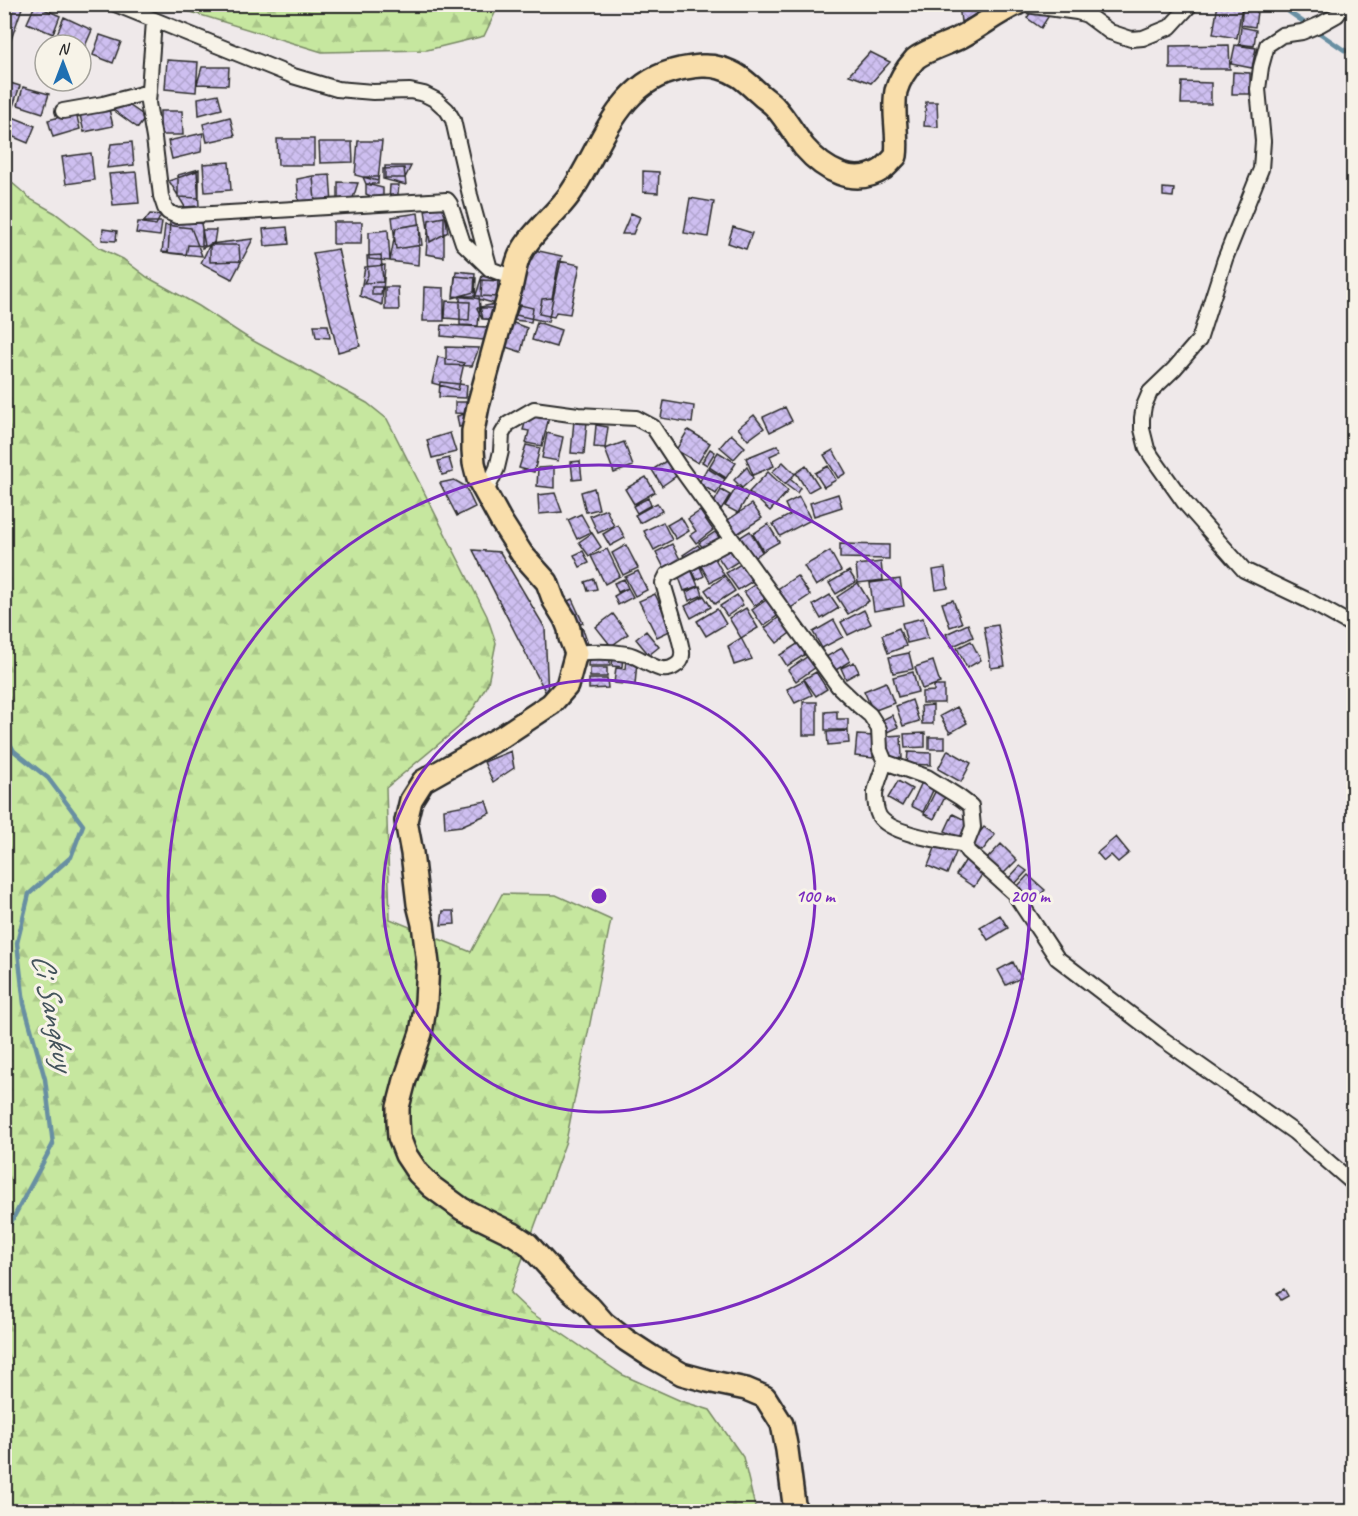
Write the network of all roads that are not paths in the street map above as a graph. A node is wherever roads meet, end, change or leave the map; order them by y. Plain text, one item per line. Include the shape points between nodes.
1 (116, 4) edge
2 (1018, 4) edge
3 (1191, 4) edge
4 (1345, 4) edge
5 (154, 21) junction
6 (149, 92) junction
7 (63, 111) dead end
8 (490, 269) junction
9 (514, 278) junction
10 (485, 494) junction
11 (732, 540) junction
12 (1353, 626) edge
13 (576, 653) junction
14 (885, 762) junction
15 (966, 845) junction
16 (1353, 1184) edge
17 (795, 1512) edge

1 - 5 street
2 - 3 street via 1087,15 1110,32 1131,39 1170,27
2 - 9 main road via 916,58 897,90 896,156 883,169 866,176 846,176 825,167 804,147 775,107 727,70 698,66 654,79 631,95 614,116 569,195 520,254
4 - 12 street via 1337,15 1321,24 1282,35 1267,45 1258,89 1263,141 1261,169 1225,259 1199,340 1150,392 1142,418 1144,439 1152,457 1184,502 1244,570
5 - 6 street
5 - 8 street via 293,76 337,89 410,91 436,100 447,110 457,132
6 - 7 street
6 - 8 street via 161,196 168,212 177,216 447,200 463,243
8 - 9 street
9 - 10 main road via 473,431 474,463
10 - 11 street via 497,468 502,434 508,424 528,411 636,418 654,427
10 - 13 main road via 522,554 547,582
11 - 13 street via 667,574 663,583 682,654 677,665 663,669 631,654
11 - 14 street via 838,686 870,715 879,729
13 - 17 main road via 567,686 551,704 423,781 411,800 406,821 428,964 421,1032 398,1107 399,1137 406,1155 432,1187 462,1209 528,1244 569,1289 626,1340 682,1374 765,1397 782,1424
14 - 15 street via 927,777 971,806 974,827
14 - 15 street via 875,793 880,817 894,828 918,836
15 - 16 street via 969,854 1014,893 1057,958 1294,1132

